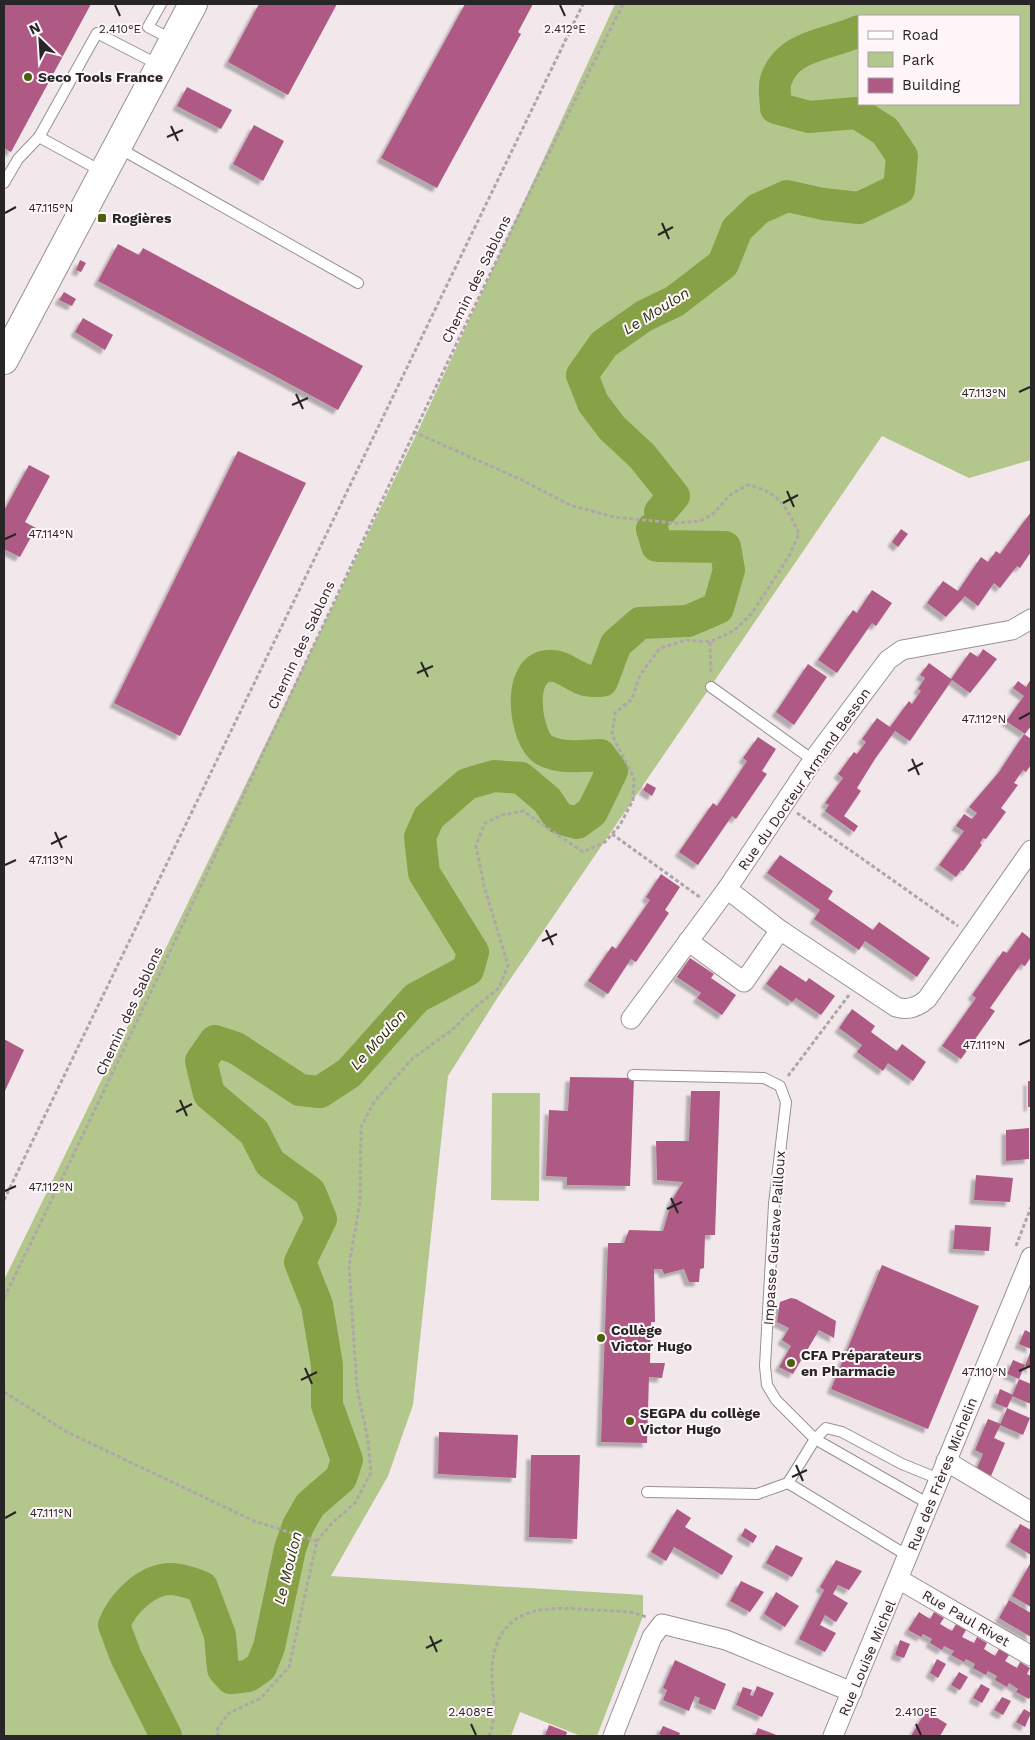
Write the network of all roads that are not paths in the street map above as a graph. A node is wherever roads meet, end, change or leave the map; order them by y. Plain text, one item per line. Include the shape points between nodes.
1 (161, 4) edge
2 (193, 4) edge
3 (174, 40) junction
4 (160, 66) junction
5 (39, 137) junction
6 (117, 147) junction
7 (104, 172) junction
8 (4, 183) edge
9 (358, 283) dead end
10 (4, 360) edge
11 (1031, 619) edge
12 (711, 687) road end
13 (814, 760) junction
14 (1031, 850) edge
15 (727, 889) junction
16 (780, 930) junction
17 (688, 941) junction
18 (631, 1020) dead end
19 (633, 1075) dead end
20 (1031, 1257) edge
21 (815, 1439) junction
22 (946, 1461) junction
23 (939, 1479) junction
24 (788, 1483) junction
25 (647, 1492) dead end
26 (929, 1504) junction
27 (1031, 1512) edge
28 (908, 1556) junction
29 (900, 1580) junction
30 (1031, 1656) edge
31 (852, 1692) junction
32 (613, 1736) edge
33 (833, 1736) edge

1 - 3 lane via 148,27
2 - 3 main road
3 - 4 main road
4 - 5 lane via 97,33
4 - 6 main road
5 - 7 lane
5 - 8 lane via 18,159
6 - 7 main road
6 - 9 lane
7 - 10 main road
11 - 13 street, Rue du Docteur Armand Besson via 1012,630 910,648 894,655
12 - 13 lane
13 - 15 street, Rue du Docteur Armand Besson
14 - 16 street via 919,1006 896,1007
15 - 16 street
15 - 17 street, Rue du Docteur Armand Besson
16 - 17 street via 744,982
17 - 18 street, Rue du Docteur Armand Besson
19 - 21 lane, Impasse Gustave Pailloux via 764,1078 780,1086 786,1102 774,1204 766,1385 776,1400
20 - 22 street, Rue des Frères Michelin
21 - 23 lane via 821,1430 832,1428
21 - 24 lane
21 - 26 lane, Impasse Gustave Pailloux
22 - 23 street, Rue des Frères Michelin
22 - 27 street
23 - 26 street, Rue des Frères Michelin
24 - 25 lane via 757,1494
24 - 28 lane
26 - 28 street, Rue des Frères Michelin
28 - 29 street, Rue des Frères Michelin
29 - 30 street, Rue Paul Rivet
29 - 31 street, Rue Louise Michel
31 - 32 street via 726,1640 662,1624 652,1637
31 - 33 street, Rue Louise Michel

